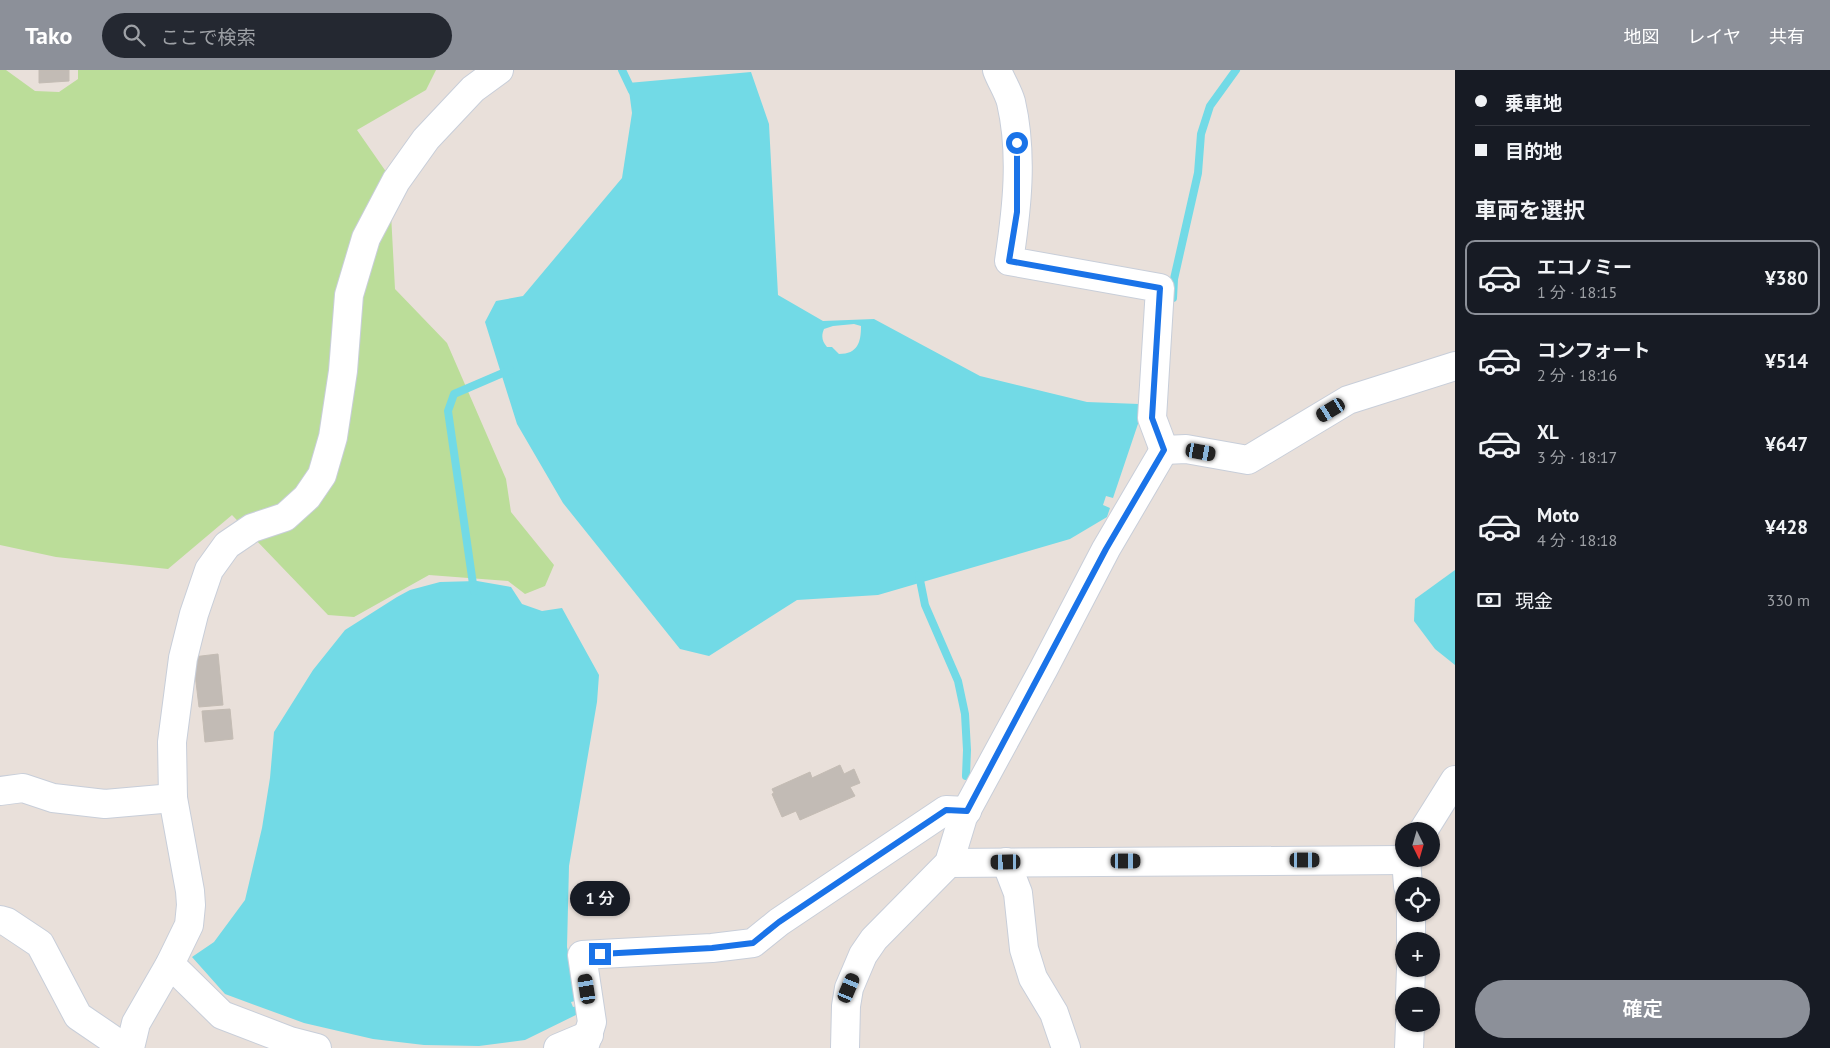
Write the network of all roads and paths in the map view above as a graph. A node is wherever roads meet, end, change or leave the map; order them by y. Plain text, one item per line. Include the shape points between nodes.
1 (499, 70) edge
2 (997, 70) edge
3 (1455, 366) edge
4 (1164, 450) junction
5 (1455, 780) edge
6 (0, 791) edge
7 (173, 798) junction
8 (967, 811) junction
9 (1429, 822) edge
10 (1395, 859) edge
11 (1006, 862) junction
12 (949, 863) junction
13 (0, 920) edge
14 (170, 964) junction
15 (1410, 1032) edge
16 (586, 1042) edge
17 (125, 1048) edge
18 (130, 1048) edge
19 (317, 1048) edge
20 (558, 1048) edge
21 (845, 1048) edge
22 (1066, 1048) edge
23 (1409, 1048) edge

1 - 7 street via 473,88 426,139 396,180 366,238 349,295 343,371 322,475 307,497 285,516 252,528 228,545 209,570 183,658 172,742
2 - 4 street via 1010,100 1017,143 1017,212 1009,261 1160,288 1152,418
3 - 4 street via 1348,400 1248,460 1186,449
4 - 8 street via 1106,549
5 - 9 street
6 - 7 street via 23,788 53,798 105,804
7 - 14 street via 191,905 189,925
8 - 12 street
8 - 16 street via 946,810 779,922 753,943 582,956 592,1022
10 - 11 street
11 - 12 street
11 - 22 street via 1018,893 1024,949 1033,978 1054,1013
12 - 21 street via 863,954 849,988
13 - 17 street via 40,944 78,1016
14 - 18 street via 136,1023
14 - 19 street via 222,1014 290,1041
15 - 23 street
16 - 20 street

